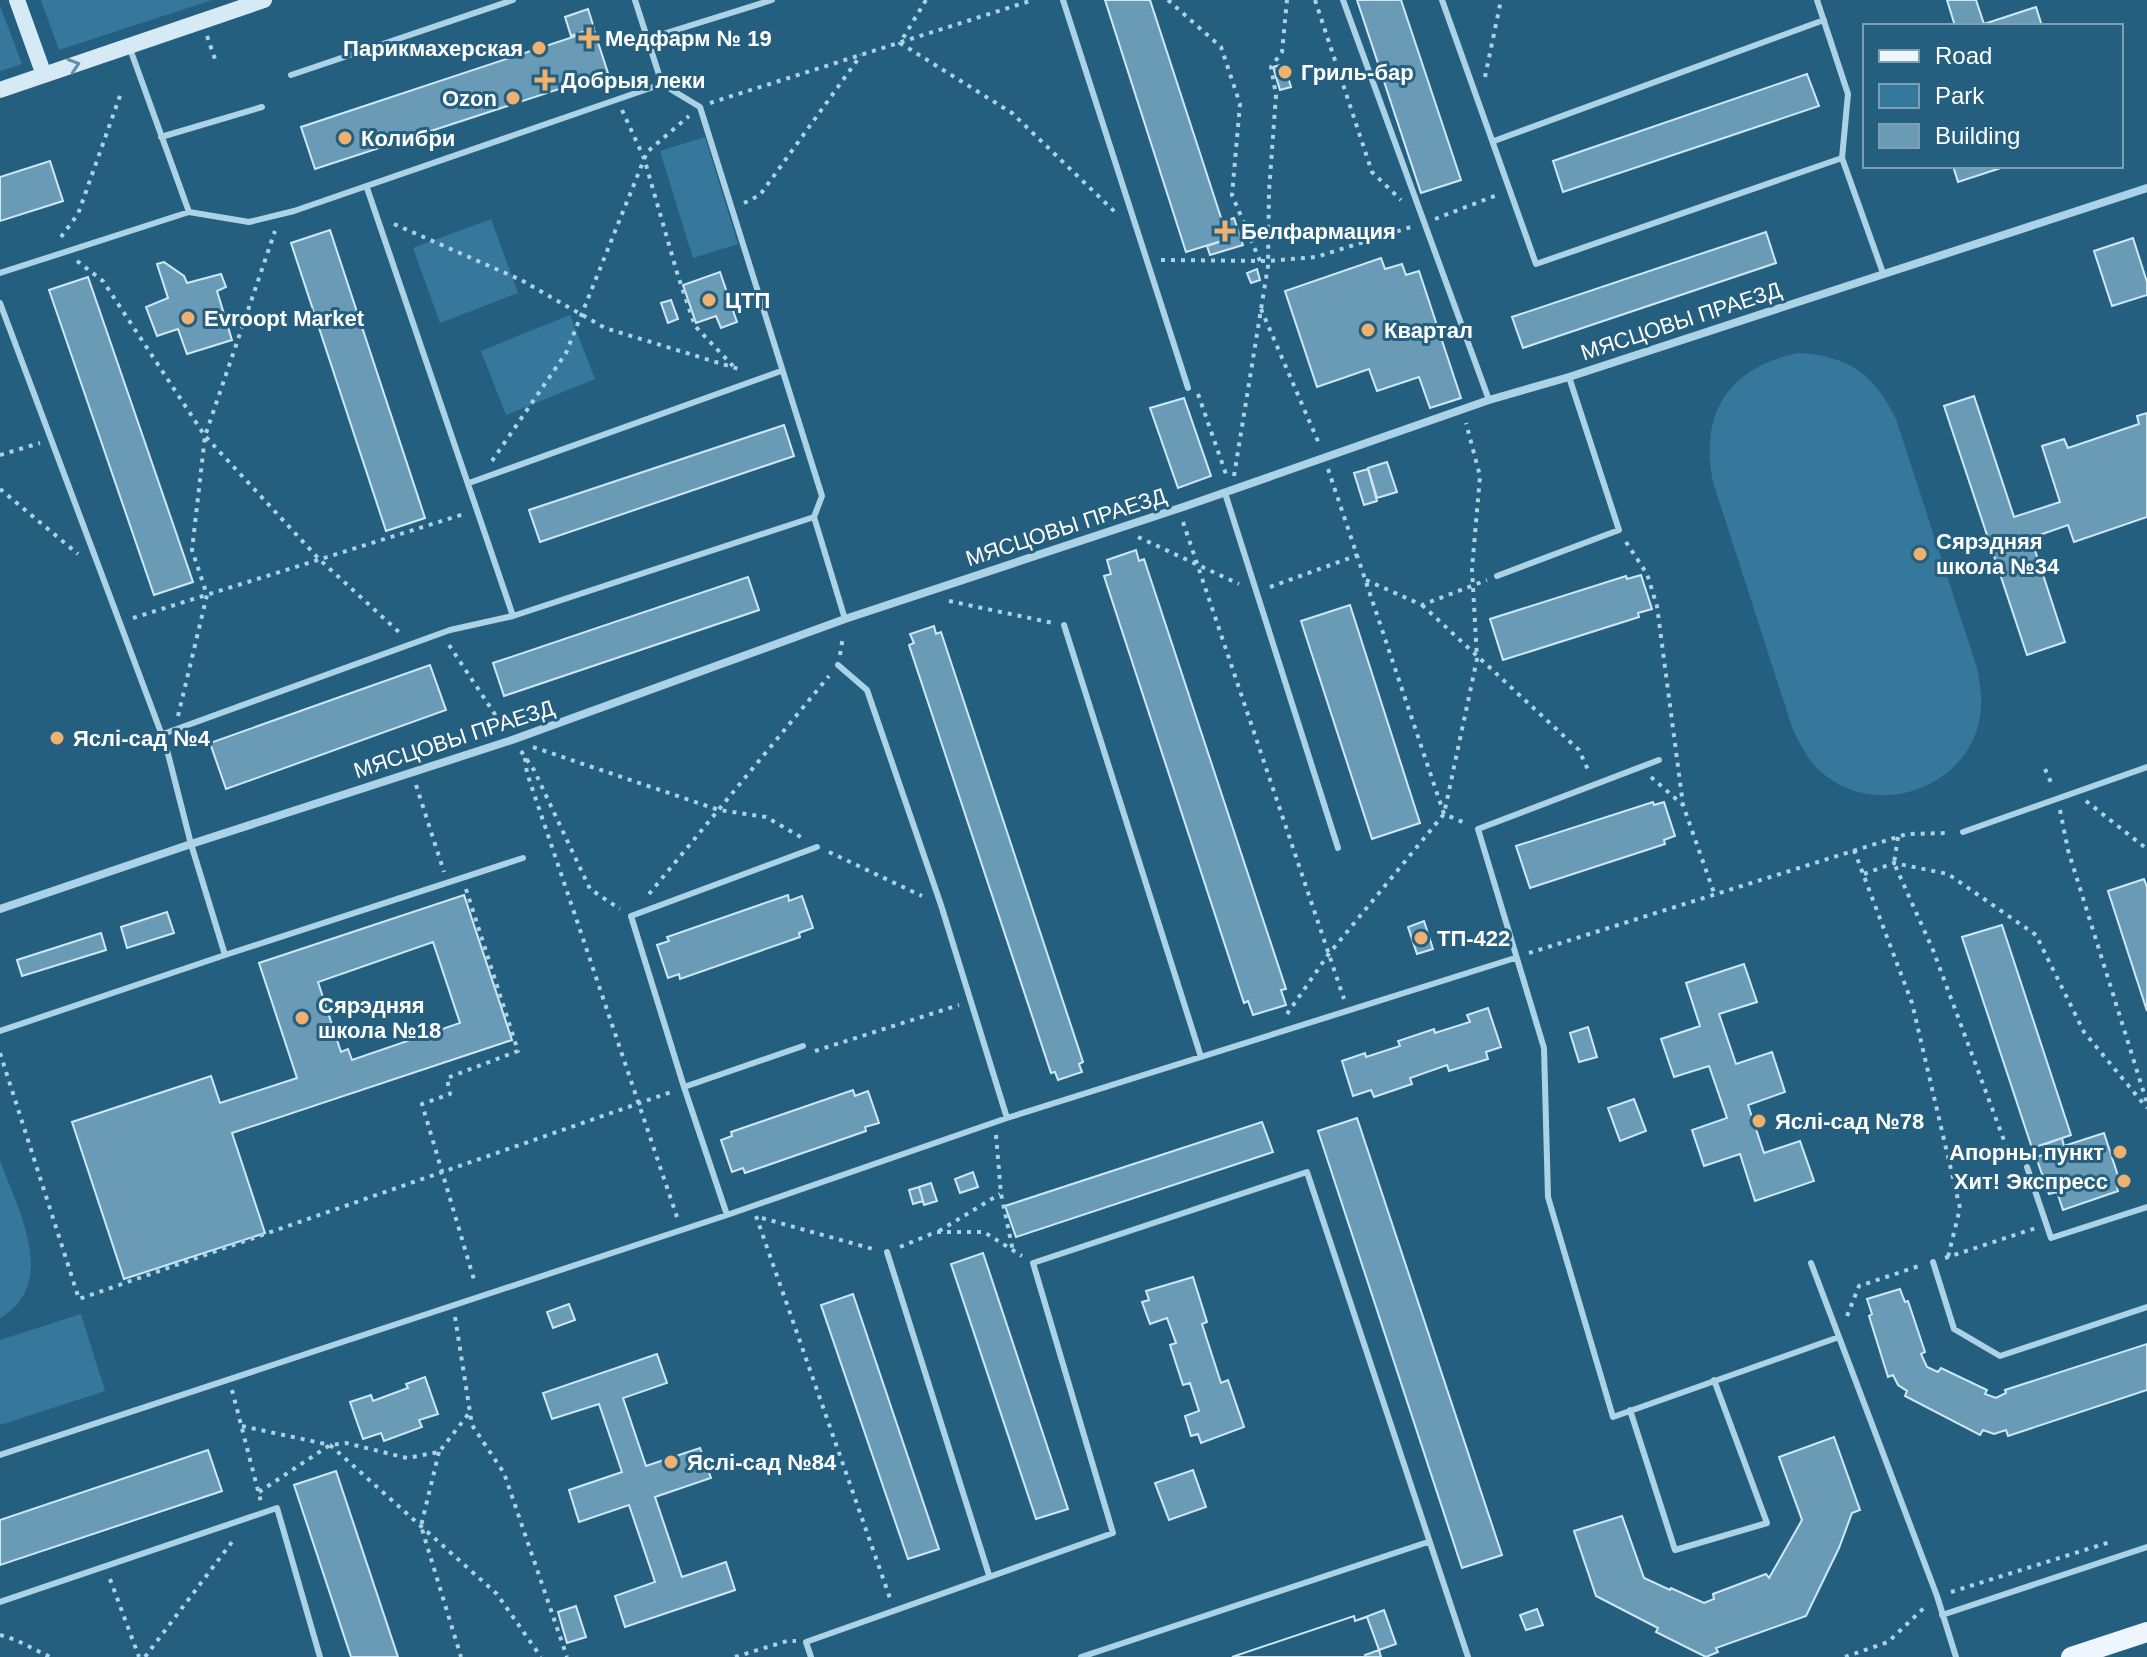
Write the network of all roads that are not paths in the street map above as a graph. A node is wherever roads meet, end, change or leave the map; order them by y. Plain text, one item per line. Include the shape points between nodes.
1 (17, 0) edge
2 (264, 0) edge
3 (513, 0) edge
4 (635, 0) edge
5 (772, 0) edge
6 (1063, 0) edge
7 (1343, 0) edge
8 (1442, 0) edge
9 (1817, 0) edge
10 (1824, 20) junction
11 (647, 39) junction
12 (129, 46) junction
13 (44, 75) junction
14 (291, 75) dead end
15 (662, 84) junction
16 (0, 90) edge
17 (262, 107) dead end
18 (161, 137) junction
19 (1494, 141) junction
20 (1842, 158) junction
21 (367, 188) junction
22 (2147, 188) edge
23 (189, 212) junction
24 (0, 273) edge
25 (1883, 273) junction
26 (0, 303) edge
27 (781, 371) junction
28 (1569, 377) junction
29 (1188, 388) road end
30 (1489, 400) junction
31 (469, 483) junction
32 (1228, 491) junction
33 (814, 517) junction
34 (1497, 576) road end
35 (513, 616) junction
36 (845, 619) junction
37 (1064, 625) road end
38 (838, 665) road end
39 (166, 746) junction
40 (1659, 760) dead end
41 (2147, 767) edge
42 (1963, 832) road end
43 (191, 844) junction
44 (817, 847) road end
45 (1338, 848) dead end
46 (523, 858) dead end
47 (0, 909) edge
48 (225, 955) junction
49 (1515, 958) junction
50 (0, 1031) edge
51 (803, 1046) road end
52 (1201, 1057) junction
53 (684, 1087) junction
54 (1007, 1118) junction
55 (2027, 1167) road end
56 (2147, 1207) edge
57 (727, 1215) junction
58 (887, 1252) road end
59 (1933, 1262) dead end
60 (1811, 1263) dead end
61 (2147, 1307) edge
62 (1839, 1337) junction
63 (1714, 1380) junction
64 (1630, 1410) junction
65 (0, 1455) edge
66 (1428, 1542) junction
67 (2147, 1547) edge
68 (989, 1575) junction
69 (0, 1602) edge
70 (1942, 1615) junction
71 (2147, 1632) edge
72 (320, 1657) edge
73 (811, 1657) edge
74 (1081, 1657) edge
75 (1468, 1657) edge
76 (1956, 1657) edge
77 (2071, 1657) edge

1 - 13 main road
2 - 12 main road
3 - 14 lane
4 - 11 lane
5 - 11 lane
6 - 29 lane
7 - 30 lane
8 - 19 lane
9 - 10 lane
10 - 19 lane
10 - 20 lane via 1848,94
11 - 15 lane
13 -> 12 main road
12 - 18 lane
13 - 16 main road
15 - 21 lane
15 - 27 lane via 700,107
17 - 18 lane
18 - 23 lane
19 - 20 lane via 1536,264
20 - 25 lane
21 - 23 lane via 249,222
21 - 31 lane
22 - 25 street, МЯСЦОВЫ ПРАЕЗД
23 - 24 lane
25 - 28 street, МЯСЦОВЫ ПРАЕЗД
26 - 39 lane
27 - 31 lane
27 - 33 lane via 822,496
28 - 30 street, МЯСЦОВЫ ПРАЕЗД
28 - 34 lane via 1619,530
30 - 32 street, МЯСЦОВЫ ПРАЕЗД
31 - 35 lane
32 - 36 street, МЯСЦОВЫ ПРАЕЗД
32 - 45 lane
33 - 35 lane
33 - 36 lane
35 - 39 lane via 441,633 163,734
36 - 43 street, МЯСЦОВЫ ПРАЕЗД via 512,740
37 - 52 lane
38 - 54 lane via 867,690
39 - 43 lane
40 - 49 lane via 1478,829
41 - 42 lane
43 - 47 street, МЯСЦОВЫ ПРАЕЗД
43 - 48 lane
44 - 53 lane via 631,916
46 - 48 lane
48 - 50 lane
49 - 52 lane
49 - 64 lane via 1544,1048 1548,1197 1613,1417
51 - 53 lane
52 - 54 lane
53 - 57 lane
54 - 57 lane
55 - 56 lane via 2051,1238
57 - 65 lane
58 - 68 lane
59 - 61 lane via 1954,1329 2000,1356
60 - 62 lane
62 - 63 lane
62 - 70 lane
63 - 64 lane
63 - 64 lane via 1767,1523 1675,1550
66 - 68 lane via 1307,1172 1033,1263 1113,1533
66 - 74 lane
66 - 75 lane
67 - 70 lane
68 - 73 lane via 806,1642
69 - 72 lane via 277,1508
70 - 76 lane
71 - 77 main road

